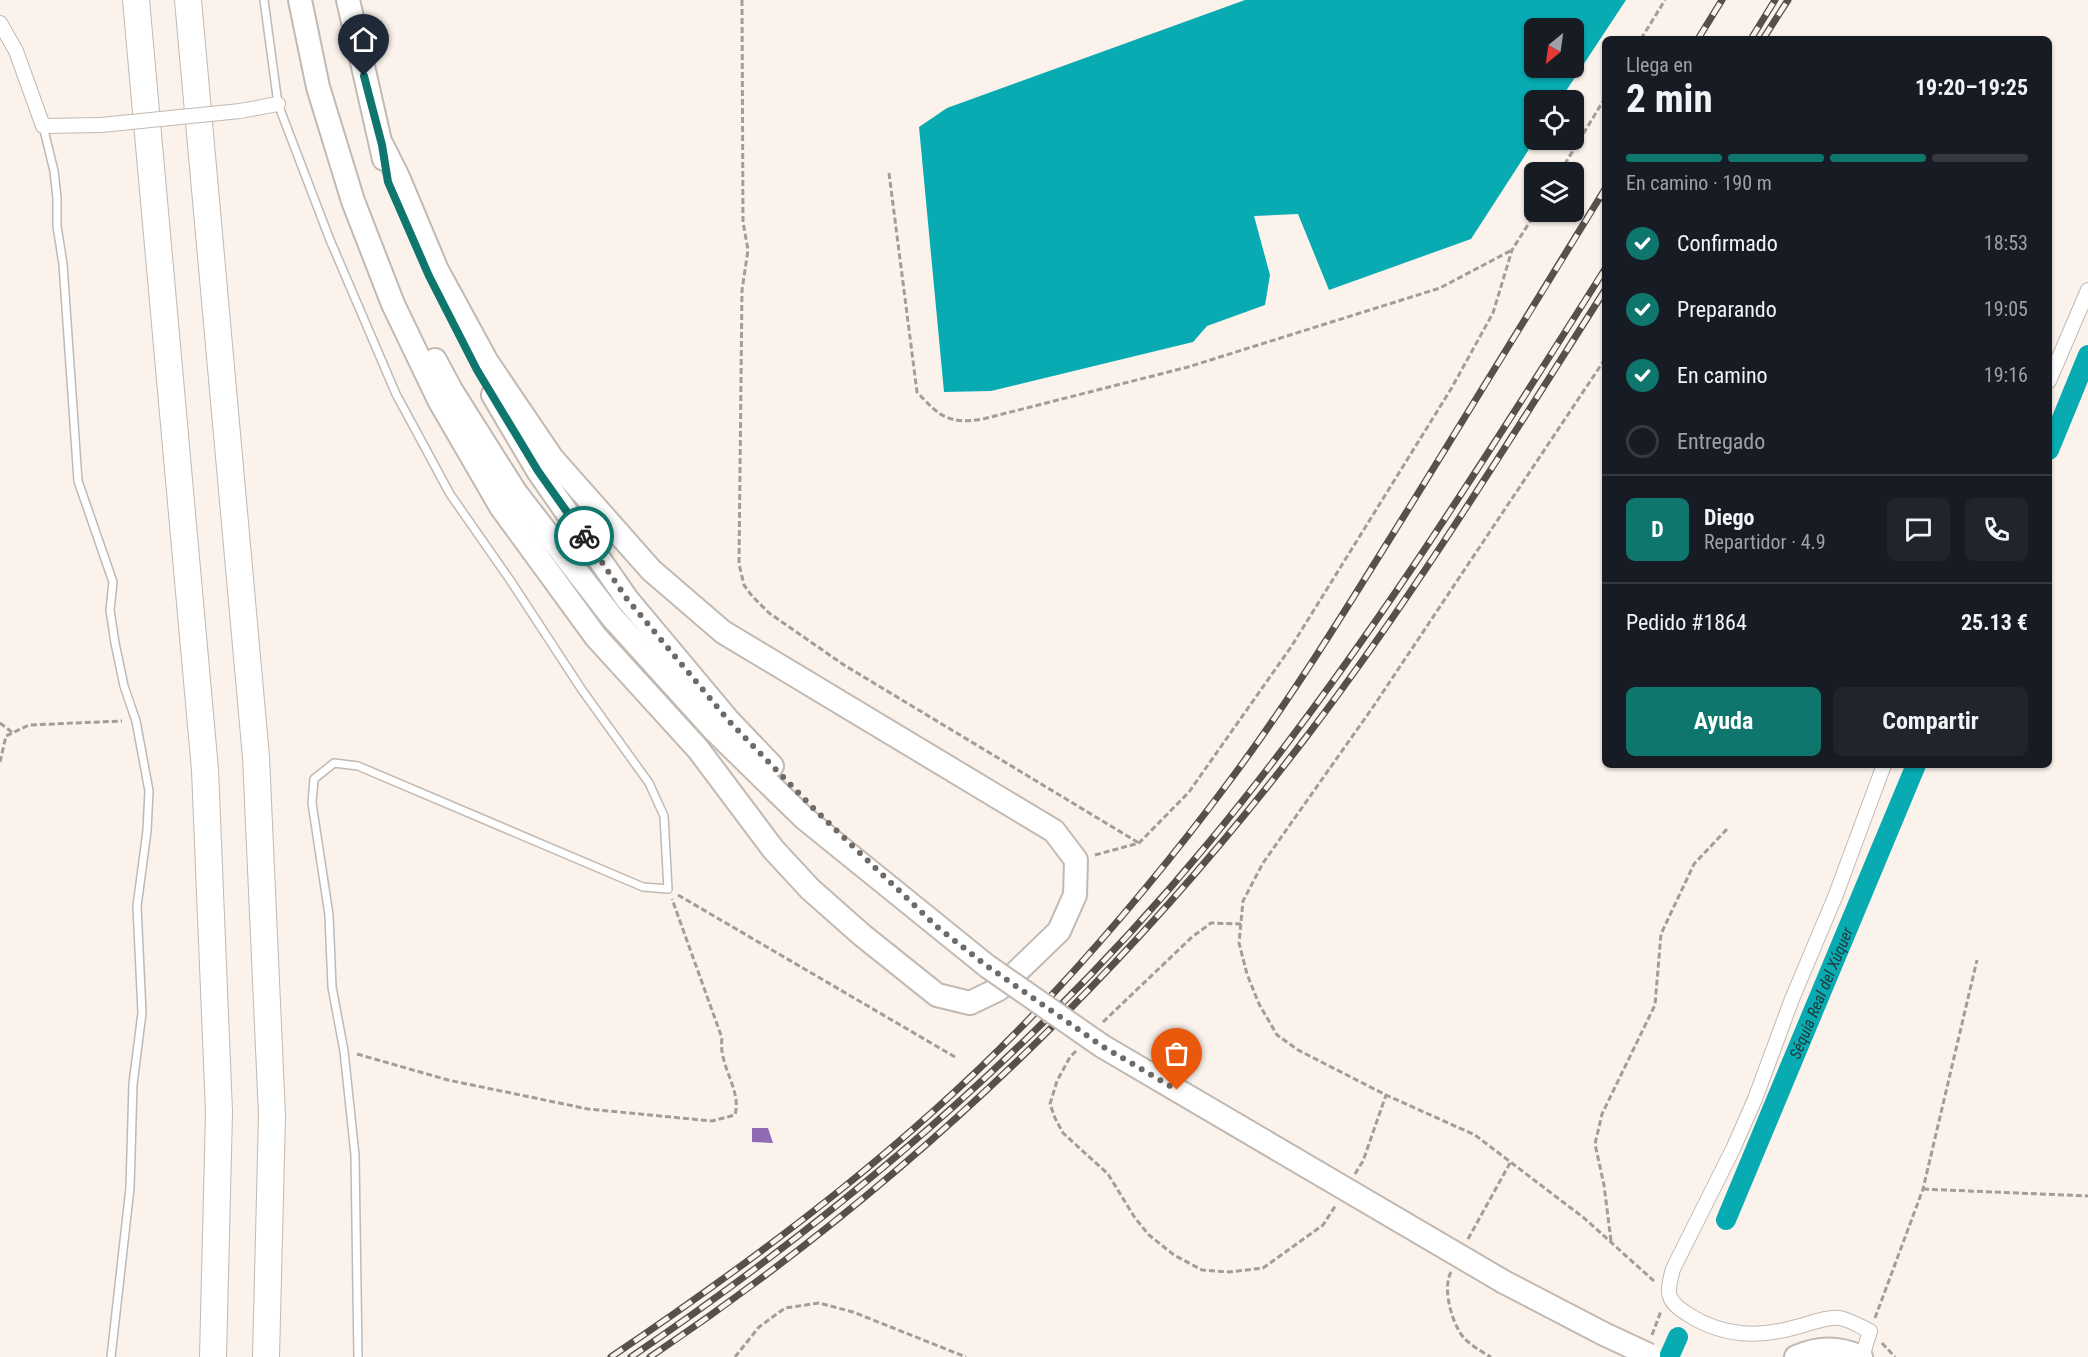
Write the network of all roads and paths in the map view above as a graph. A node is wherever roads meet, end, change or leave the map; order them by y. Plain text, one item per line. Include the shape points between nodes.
1 (136, 0) edge
2 (188, 0) edge
3 (264, 0) edge
4 (300, 0) edge
5 (310, 0) edge
6 (348, 0) edge
7 (742, 0) edge
8 (1665, 0) edge
9 (0, 22) edge
10 (1643, 36) edge
11 (1602, 103) edge
12 (278, 104) junction
13 (43, 126) junction
14 (382, 145) junction
15 (1566, 162) edge
16 (889, 173) dead end
17 (1530, 222) edge
18 (1512, 250) junction
19 (2088, 290) edge
20 (1602, 364) edge
21 (2052, 374) edge
22 (136, 721) junction
23 (0, 723) edge
24 (13, 733) junction
25 (0, 762) edge
26 (1883, 768) edge
27 (1728, 828) dead end
28 (1139, 843) junction
29 (1076, 860) junction
30 (668, 889) junction
31 (1241, 924) junction
32 (936, 926) junction
33 (1977, 960) dead end
34 (1100, 1036) junction
35 (1077, 1050) dead end
36 (344, 1051) junction
37 (955, 1056) dead end
38 (1386, 1095) junction
39 (1352, 1179) dead end
40 (1923, 1189) junction
41 (2088, 1196) edge
42 (1340, 1198) dead end
43 (1612, 1243) junction
44 (1672, 1300) junction
45 (1870, 1331) junction
46 (1653, 1351) edge
47 (111, 1357) edge
48 (213, 1357) edge
49 (266, 1357) edge
50 (358, 1357) edge
51 (735, 1357) edge
52 (966, 1357) edge
53 (1796, 1357) edge
54 (1862, 1357) edge

1 - 48 highway via 205,770 219,1112
2 - 49 highway via 256,758 272,1115
3 - 12 lane
4 - 29 main road via 318,87 352,201 393,304 438,400 501,507 596,637 698,749 773,849 844,920 937,995 970,1003 999,989 1059,931 1075,895
5 - 32 main road via 326,84 360,197 402,297 440,369 516,493 612,617 716,732 804,818
6 - 14 main road
7 - 28 path via 742,222 748,250 742,290 739,564 744,585 768,613 844,665
8 - 10 path
9 - 13 street via 16,51
11 - 15 path
12 - 13 street, bridge via 101,126
12 - 30 lane via 330,240 396,394 450,494 649,783 664,816
13 - 22 lane via 57,198 78,481 113,582 110,610 115,643 123,686
14 - 29 main road via 437,270 487,362 552,458 651,570 723,632 1054,831
14 - 32 main road via 388,182 429,276 477,370 538,471 627,599 729,721
16 - 18 path via 917,392 947,419 965,422 1188,367 1428,292
17 - 18 path
18 - 28 path via 1493,313 1451,389 1291,647 1189,792
19 - 21 street
20 - 31 path via 1374,706 1263,863 1243,901
22 - 24 path via 29,725
22 - 47 lane via 149,791 137,906 142,1013 133,1084 130,1188
23 - 24 path
24 - 25 path via 6,736
26 - 44 street via 1755,1099 1673,1269 1668,1287
27 - 43 path via 1694,864 1661,934 1654,1005 1602,1114 1594,1144
28 - 29 path
30 - 36 path via 722,1038 725,1068 738,1103 735,1115 712,1120 588,1109 448,1080
30 - 36 lane via 643,887 358,766 334,763 314,779 312,803 329,915 332,987
30 - 37 path
31 - 34 path via 1211,923 1192,936
31 - 38 path via 1239,943 1247,974 1277,1035 1298,1050
32 - 34 main road, bridge via 987,966
33 - 40 path
34 - 46 main road, bridge via 1291,1158 1504,1282 1604,1334
35 - 42 path via 1057,1081 1050,1104 1055,1118 1063,1133 1108,1174 1149,1235 1174,1255 1202,1270 1263,1268 1323,1225
36 - 50 lane via 355,1155
38 - 39 path via 1363,1161
38 - 43 path via 1475,1135
40 - 41 path
40 - 45 path
43 - 44 path
44 - 45 street via 1707,1326 1750,1335 1840,1318
44 - 46 path via 1660,1312
45 - 54 street
51 - 52 path via 759,1327 785,1308 819,1303 853,1312
53 - 54 main road via 1828,1348

